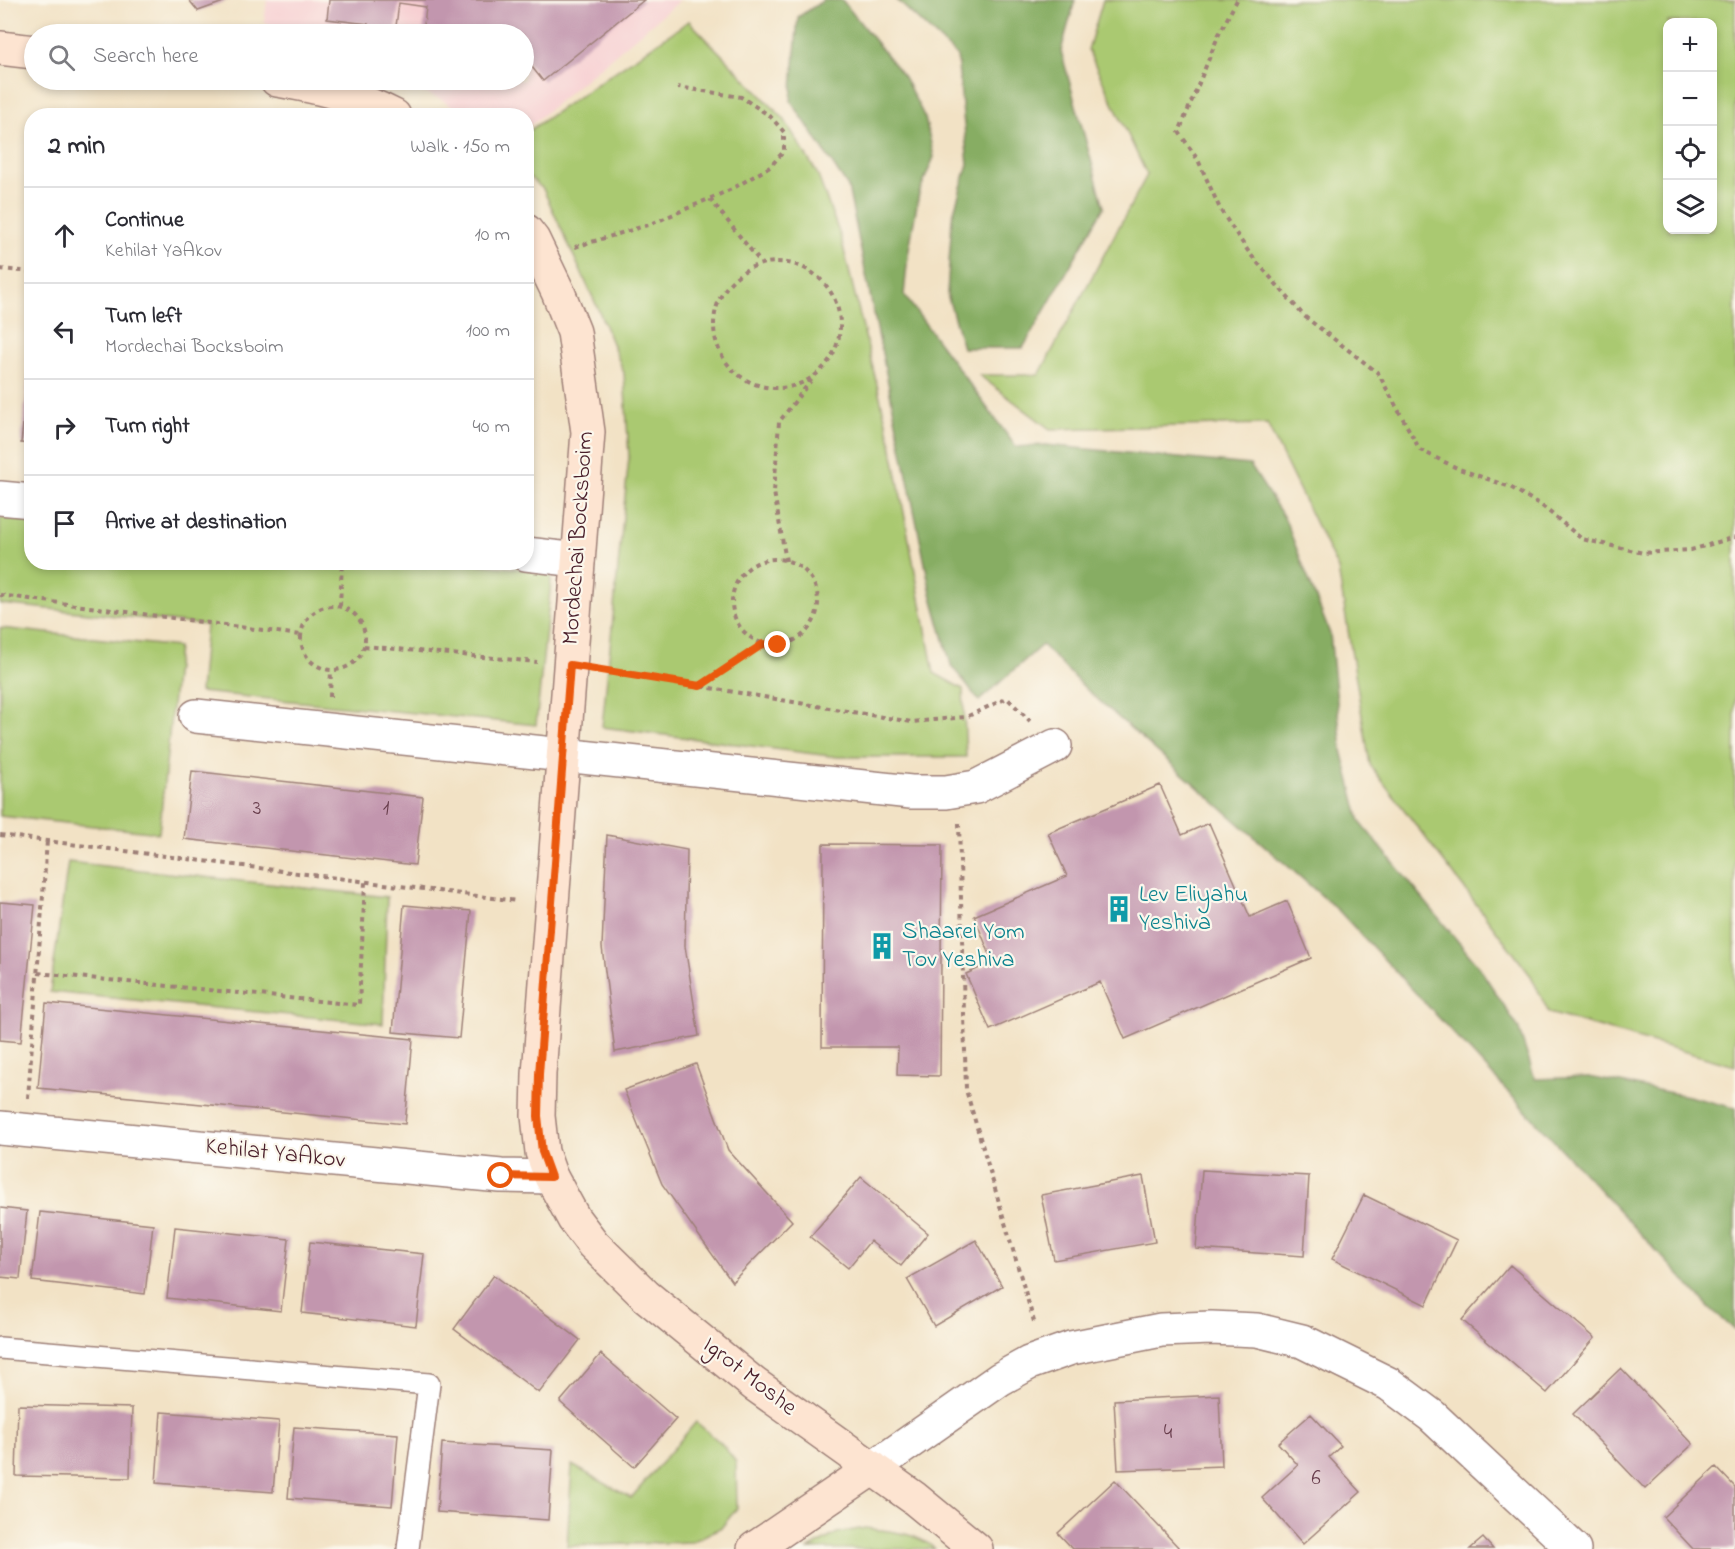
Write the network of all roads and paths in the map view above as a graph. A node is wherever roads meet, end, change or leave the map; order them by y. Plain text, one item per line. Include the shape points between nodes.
1 (1237, 0) edge
2 (0, 48) edge
3 (24, 51) edge
4 (678, 87) dead end
5 (328, 90) edge
6 (378, 108) edge
7 (710, 199) junction
8 (534, 244) edge
9 (762, 264) junction
10 (0, 269) edge
11 (24, 271) edge
12 (814, 377) junction
13 (0, 498) edge
14 (24, 500) edge
15 (1735, 537) edge
16 (534, 555) edge
17 (579, 560) junction
18 (786, 561) junction
19 (342, 570) edge
20 (0, 595) edge
21 (340, 606) junction
22 (300, 635) junction
23 (763, 644) junction
24 (364, 646) junction
25 (570, 665) junction
26 (700, 686) junction
27 (196, 716) dead end
28 (1055, 746) joint
29 (563, 755) junction
30 (958, 791) junction
31 (0, 835) edge
32 (47, 841) junction
33 (365, 882) junction
34 (552, 906) junction
35 (38, 973) junction
36 (13, 1129) edge
37 (551, 1177) junction
38 (0, 1348) edge
39 (1045, 1357) junction
40 (873, 1468) junction
41 (408, 1549) edge
42 (754, 1549) edge
43 (976, 1549) edge
44 (1574, 1549) edge

1 - 15 path via 1179,132 1198,160 1221,211 1250,255 1304,316 1378,373 1420,450 1510,487 1541,505 1582,539 1643,553 1691,550
2 - 3 street
4 - 7 path via 741,97 770,116 784,132 784,151 770,167
5 - 6 street
7 - 8 path via 651,224
7 - 9 path
8 - 17 street, Mordechai Bocksboim via 574,332 582,381 588,432
9 - 12 path via 787,263 808,270 825,284 836,303 838,341 829,361
9 - 12 path via 742,272 726,288 716,307 714,329 719,351 731,370 749,383 770,388 794,386
10 - 11 path
12 - 18 path via 778,422 774,492
13 - 14 street
16 - 17 street
17 - 25 street, Mordechai Bocksboim
18 - 23 path via 771,559 756,564 735,585 734,615 741,628
18 - 23 path via 812,578 819,608 805,634 793,642
19 - 21 path
20 - 22 path
21 - 22 path via 318,609 302,625
21 - 24 path via 362,624
22 - 24 path via 306,657 328,670 350,666
23 - 26 path
24 - 25 path
25 - 26 path
25 - 29 street, Mordechai Bocksboim
26 - 28 path via 912,722 966,717 1007,698
27 - 29 street
28 - 30 street via 976,787
29 - 30 street via 911,792
29 - 34 street, Mordechai Bocksboim
30 - 39 path via 966,1090
31 - 32 path
32 - 33 path
32 - 35 path
33 - 34 path
33 - 35 path via 359,1005
34 - 37 street, Mordechai Bocksboim via 538,1116 542,1152
35 - 36 path
36 - 37 street, Kehilat YaAkov via 501,1176
37 - 40 street, Igrot Moshe via 593,1244 646,1296 754,1384
38 - 41 lane via 429,1384
39 - 40 street via 1000,1378
39 - 44 street via 1161,1330 1257,1330 1302,1341 1389,1384 1432,1416
40 - 42 street
40 - 43 street, Igrot Moshe

